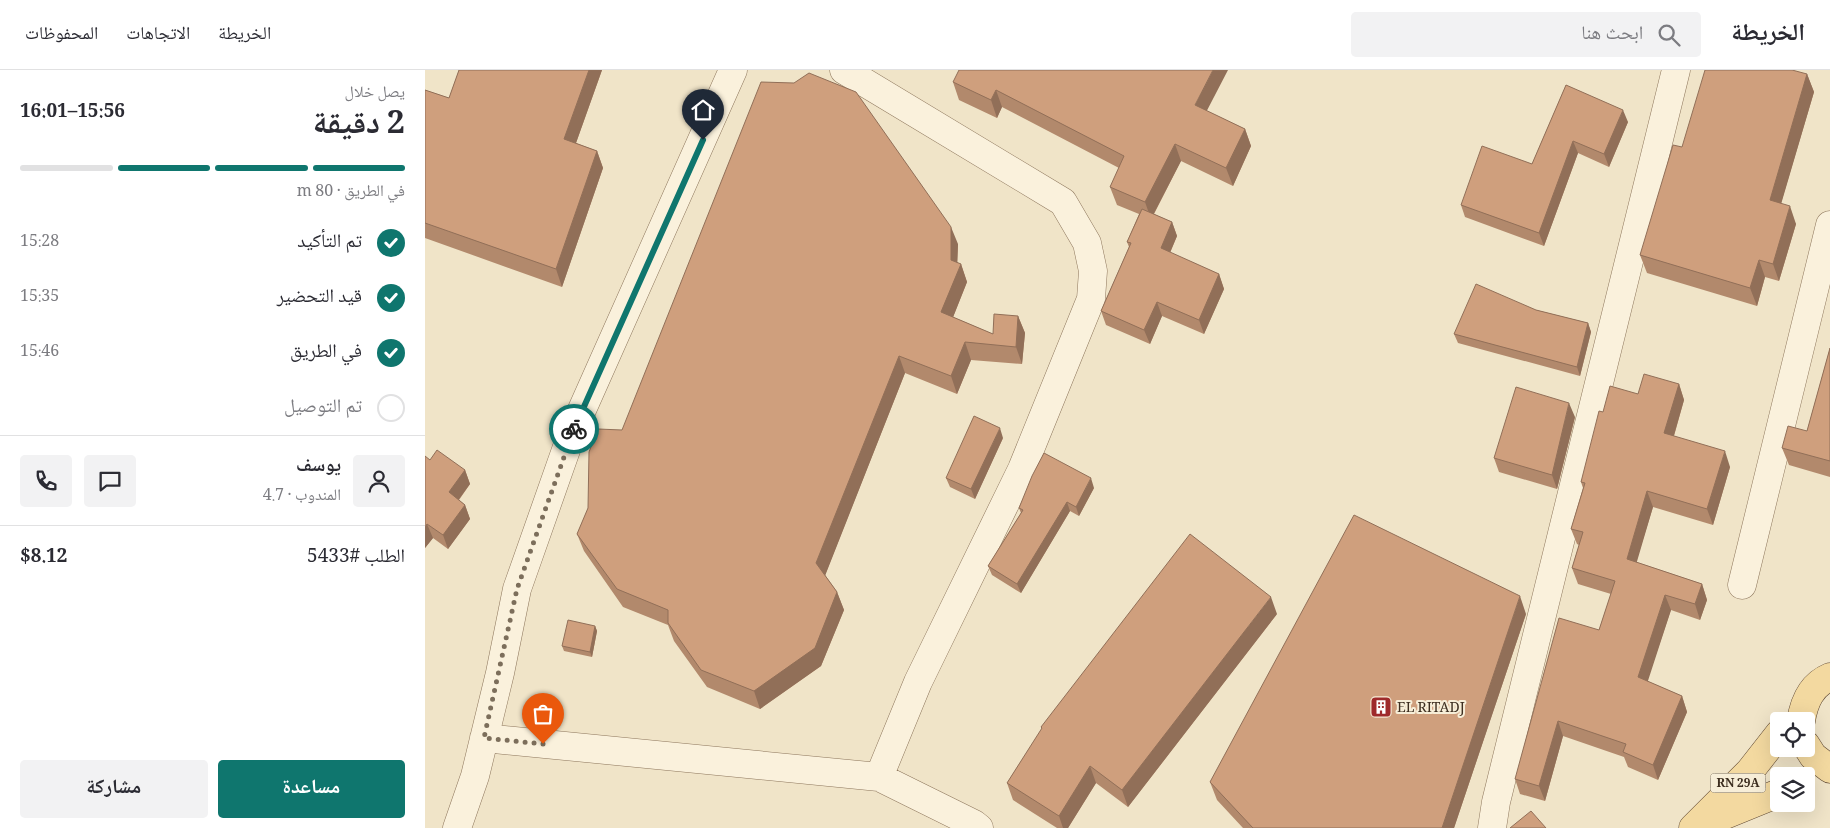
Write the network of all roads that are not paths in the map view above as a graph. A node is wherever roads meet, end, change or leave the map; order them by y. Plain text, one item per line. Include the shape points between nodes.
1 (733, 70) edge
2 (844, 70) edge
3 (1676, 70) edge
4 (1830, 225) edge
5 (1742, 585) dead end
6 (1830, 677) edge
7 (1800, 712) edge
8 (484, 738) junction
9 (1770, 745) edge
10 (1813, 757) edge
11 (1821, 773) edge
12 (879, 777) junction
13 (1770, 797) edge
14 (457, 828) edge
15 (979, 828) edge
16 (1492, 828) edge
17 (1693, 828) edge

1 - 8 street via 573,430 517,589
2 - 12 street via 1063,202 1087,243 1093,271 1091,299 1022,469 918,682
3 - 16 street
4 - 5 street
6 - 7 main road via 1813,690
8 - 12 street
8 - 14 street
9 - 17 main road, RN 29A via 1750,771
10 - 11 main road
12 - 15 street
13 - 17 main road, RN 29A

